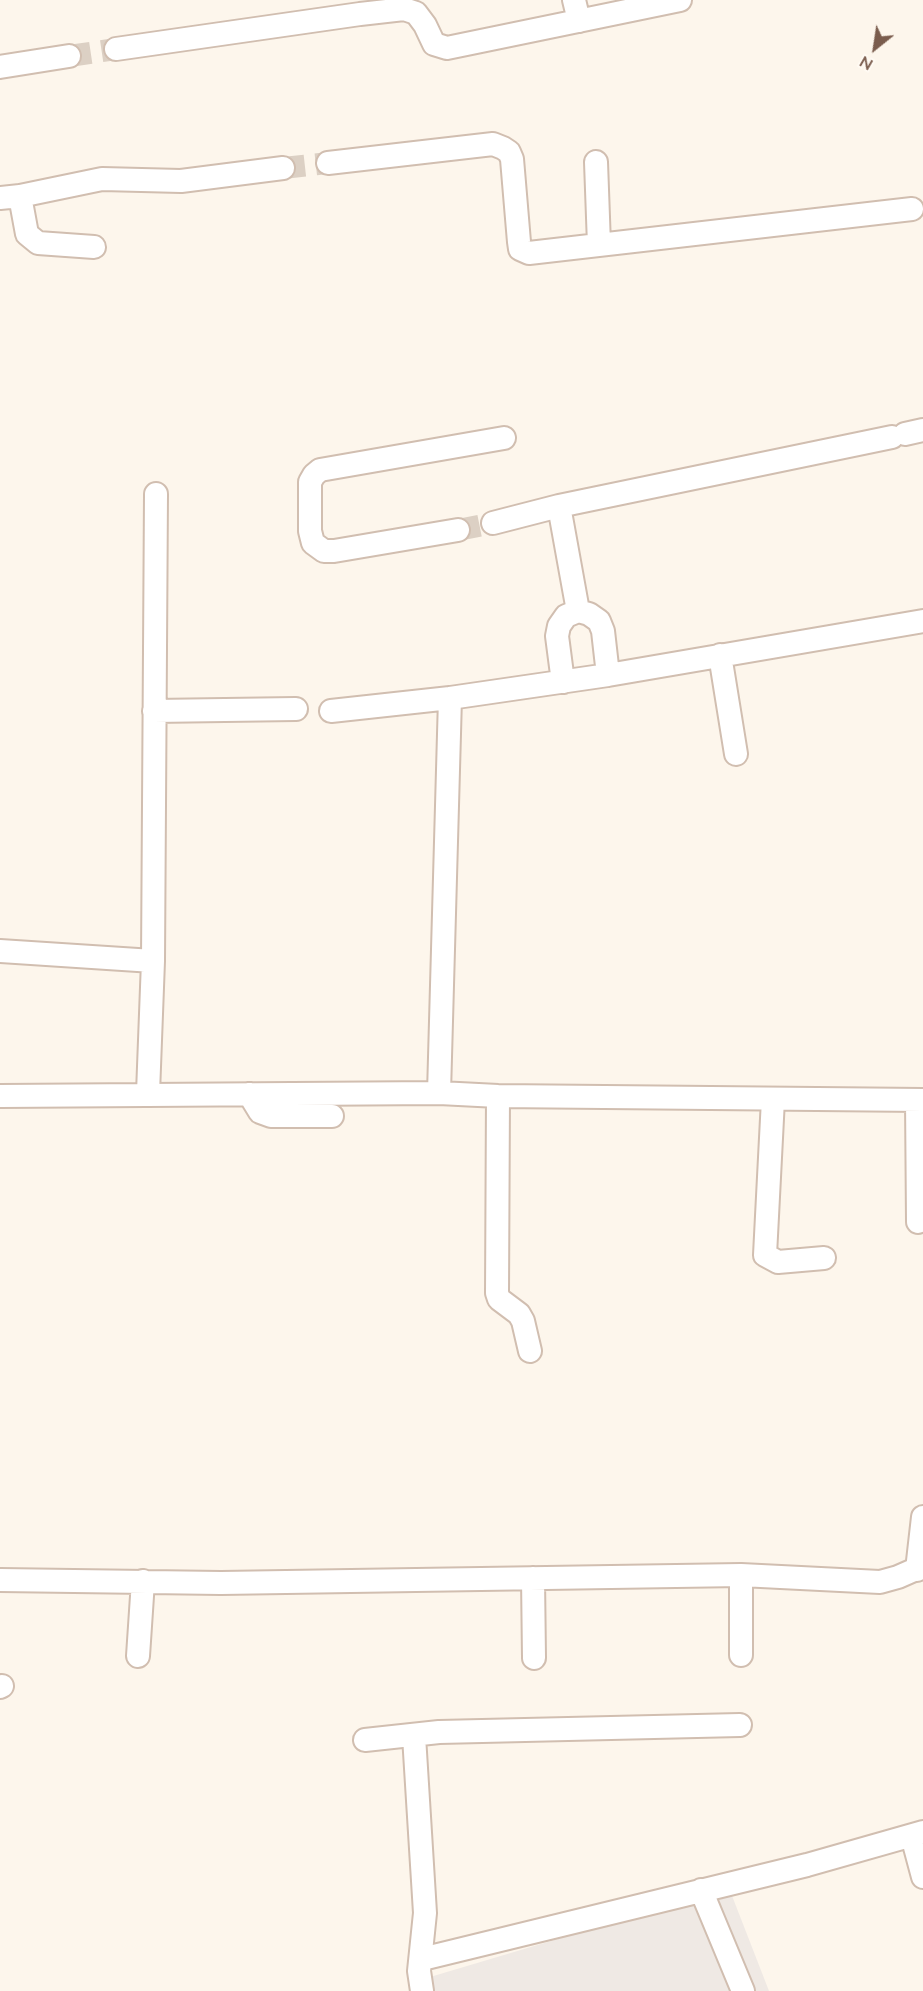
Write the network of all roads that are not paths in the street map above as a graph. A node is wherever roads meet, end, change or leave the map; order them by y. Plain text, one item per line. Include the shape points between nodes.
1 (680, 0) edge
2 (577, 10) edge
3 (116, 49) tunnel mouth
4 (69, 56) tunnel mouth
5 (0, 67) edge
6 (328, 162) tunnel mouth
7 (596, 162) dead end
8 (283, 168) tunnel mouth
9 (10, 197) edge
10 (912, 210) dead end
11 (599, 245) junction
12 (94, 247) dead end
13 (907, 434) edge
14 (504, 438) dead end
15 (156, 494) dead end
16 (559, 506) junction
17 (493, 523) tunnel mouth
18 (458, 530) tunnel mouth
19 (578, 611) junction
20 (923, 621) edge
21 (720, 655) junction
22 (608, 675) junction
23 (563, 682) junction
24 (450, 698) junction
25 (296, 709) dead end
26 (154, 711) junction
27 (331, 711) dead end
28 (736, 754) dead end
29 (0, 951) edge
30 (153, 960) junction
31 (148, 1094) junction
32 (249, 1094) junction
33 (439, 1094) junction
34 (0, 1096) edge
35 (498, 1096) junction
36 (773, 1099) junction
37 (920, 1100) edge
38 (332, 1116) dead end
39 (918, 1222) dead end
40 (824, 1258) dead end
41 (530, 1351) dead end
42 (923, 1517) edge
43 (920, 1568) edge
44 (741, 1575) junction
45 (533, 1578) junction
46 (0, 1580) edge
47 (143, 1581) junction
48 (138, 1656) dead end
49 (741, 1656) dead end
50 (534, 1658) dead end
51 (740, 1725) dead end
52 (414, 1736) junction
53 (365, 1740) dead end
54 (918, 1834) edge
55 (923, 1877) edge
56 (701, 1890) junction
57 (422, 1959) junction
58 (422, 1991) edge
59 (742, 1991) edge

1 - 2 street
2 - 3 street via 447,48 431,41 416,14 404,9
4 - 5 street
6 - 11 street via 493,144 509,152 512,159 520,249 529,253
7 - 11 street
8 - 9 street via 181,181 102,179
9 - 12 street via 27,234 38,243
10 - 11 street
13 - 16 street
14 - 18 street via 320,470 310,482 310,531 313,543 324,551
15 - 26 street
16 - 17 street
16 - 19 street
19 - 22 street via 599,621
19 - 23 street via 566,616 559,626
20 - 21 street
21 - 22 street
21 - 28 street
22 - 23 street
23 - 24 street
24 - 27 street
24 - 33 street
25 - 26 street
26 - 30 street
29 - 30 street
30 - 31 street
31 - 32 street
31 - 34 street
32 - 33 street
32 - 38 street via 261,1112 271,1116
33 - 35 street
35 - 36 street
35 - 41 street via 497,1293 519,1314
36 - 37 street
36 - 40 street via 765,1255 778,1262
37 - 39 street
42 - 43 street
43 - 44 street via 880,1582
44 - 45 street
44 - 49 street
45 - 47 street
45 - 50 street
46 - 47 street
47 - 48 street
51 - 52 street via 439,1732
52 - 53 street
52 - 57 street via 425,1913
54 - 55 street
54 - 56 street
56 - 57 street
56 - 59 street
57 - 58 street

